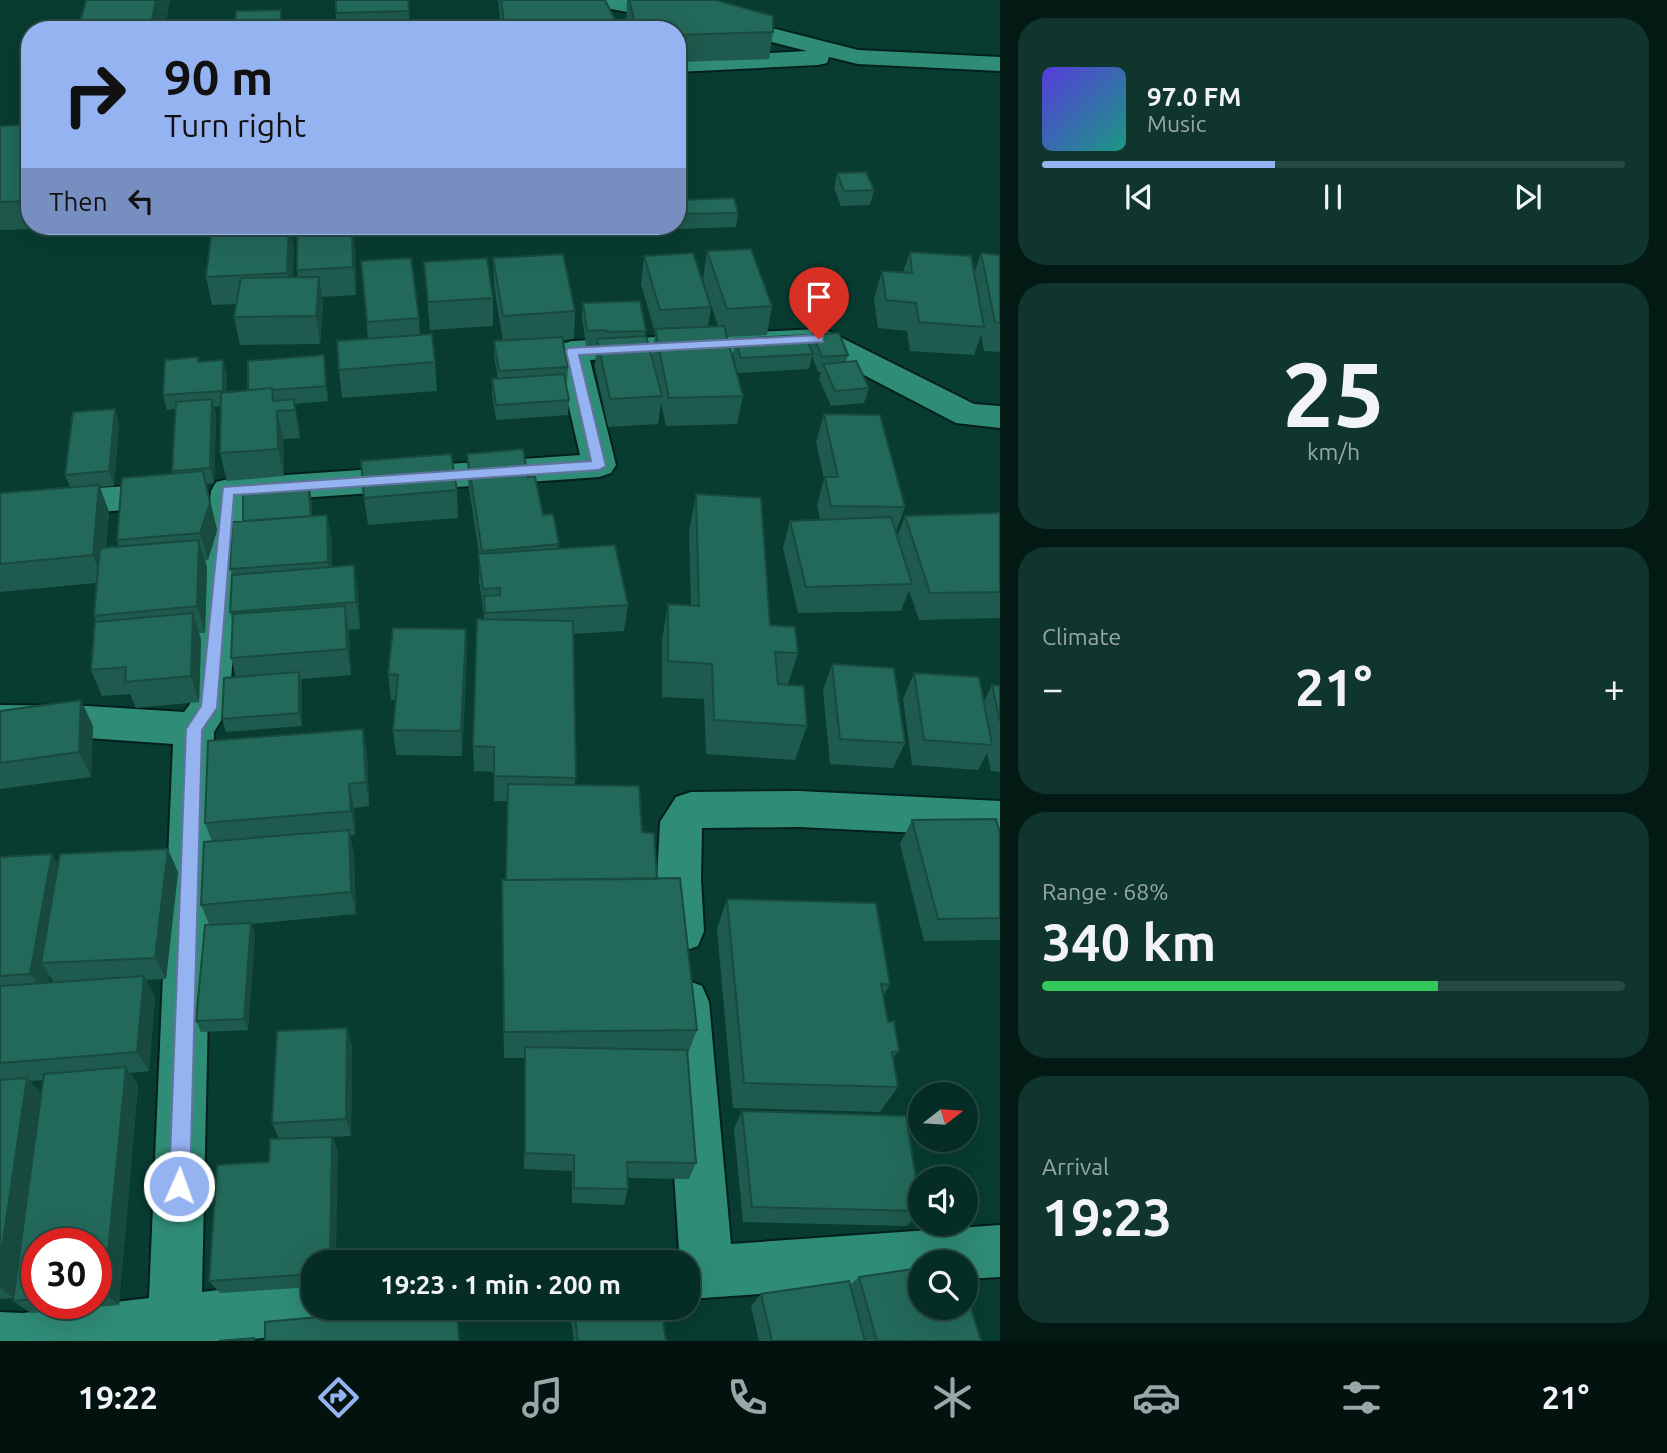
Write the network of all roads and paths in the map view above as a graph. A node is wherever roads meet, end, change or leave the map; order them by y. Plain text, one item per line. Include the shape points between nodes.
1 (600, 0) edge
2 (724, 11) edge
3 (858, 57) junction
4 (1000, 64) edge
5 (686, 65) edge
6 (1000, 416) edge
7 (228, 491) junction
8 (41, 504) edge
9 (0, 721) edge
10 (194, 729) junction
11 (1000, 819) edge
12 (697, 1250) edge
13 (1000, 1251) edge
14 (700, 1272) edge
15 (301, 1306) edge
16 (175, 1320) junction
17 (0, 1339) edge

1 - 2 street
2 - 3 street
3 - 4 street
3 - 5 street
6 - 7 street via 968,415 819,339 572,351 599,466
7 - 8 street
7 - 10 street via 209,708
9 - 10 street
10 - 16 street
11 - 12 street via 799,809 691,810 681,822 679,879
13 - 14 street
15 - 16 street
16 - 17 street

